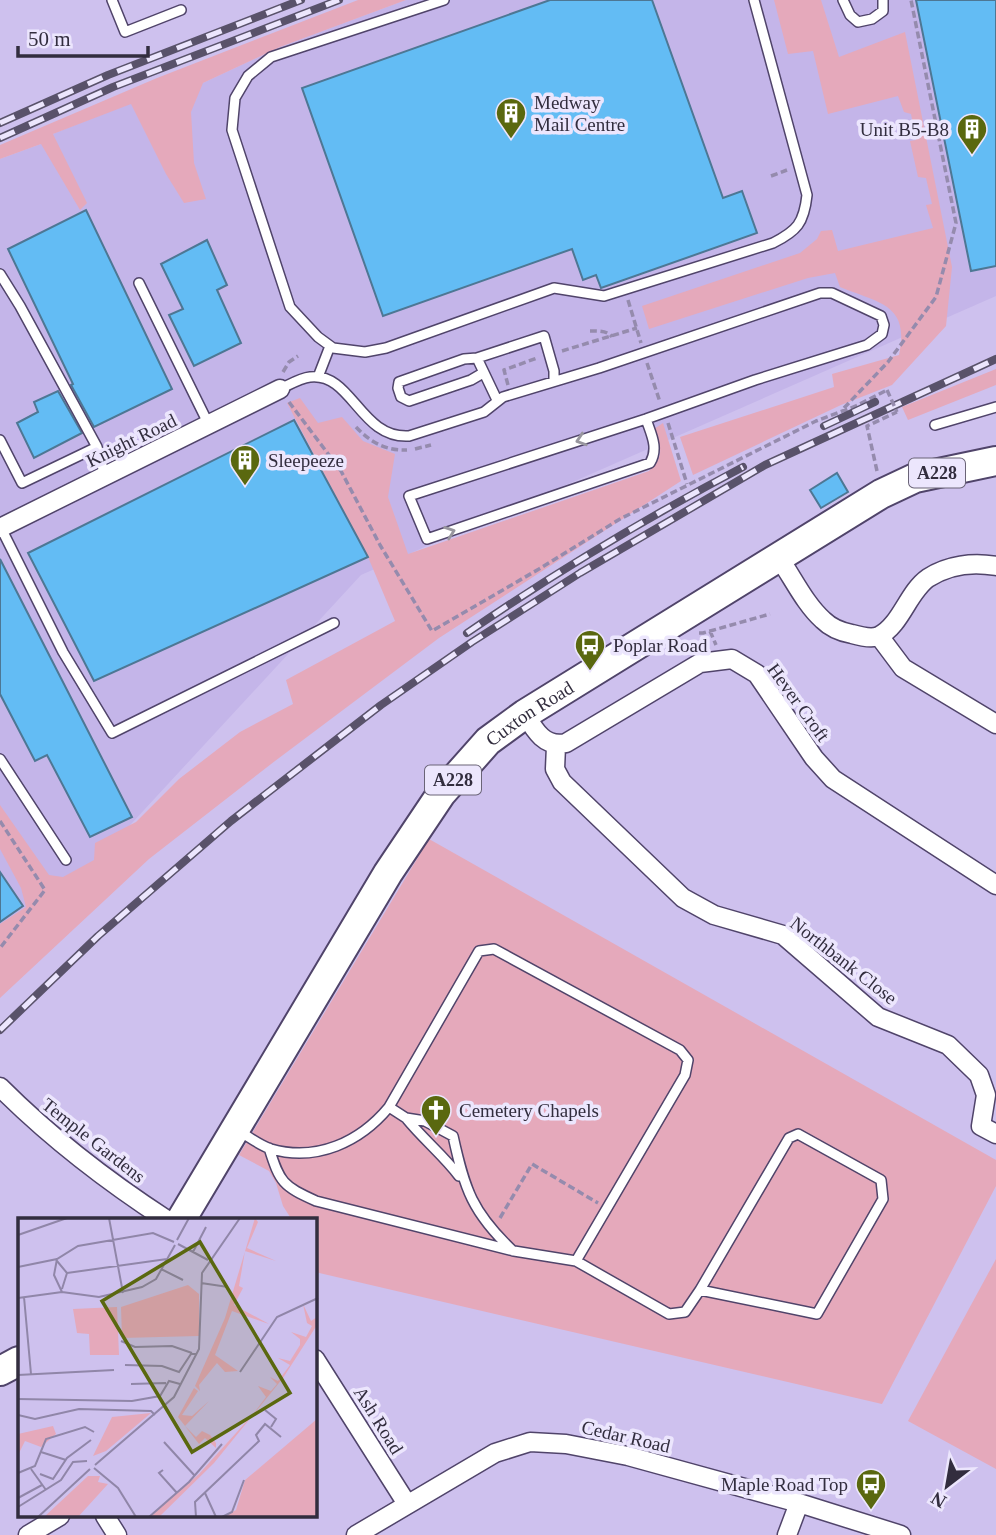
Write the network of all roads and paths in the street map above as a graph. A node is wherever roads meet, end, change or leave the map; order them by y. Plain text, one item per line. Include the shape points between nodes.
1 (112, 0) edge
2 (444, 0) edge
3 (754, 0) edge
4 (843, 0) edge
5 (883, 0) edge
6 (911, 0) edge
7 (181, 10) dead end
8 (799, 166) junction
9 (771, 176) dead end
10 (0, 274) edge
11 (139, 284) dead end
12 (625, 290) junction
13 (590, 331) dead end
14 (612, 337) dead end
15 (330, 346) junction
16 (643, 353) junction
17 (477, 358) junction
18 (483, 373) junction
19 (317, 377) junction
20 (554, 380) junction
21 (280, 389) junction
22 (497, 400) junction
23 (996, 407) edge
24 (842, 410) junction
25 (663, 411) junction
26 (646, 419) junction
27 (352, 422) dead end
28 (209, 425) junction
29 (935, 425) dead end
30 (0, 440) edge
31 (434, 444) dead end
32 (97, 447) junction
33 (996, 461) edge
34 (105, 476) junction
35 (687, 484) junction
36 (881, 494) junction
37 (0, 528) edge
38 (779, 558) junction
39 (996, 566) edge
40 (769, 614) dead end
41 (334, 623) dead end
42 (695, 629) dead end
43 (879, 636) junction
44 (525, 714) junction
45 (996, 724) edge
46 (556, 746) junction
47 (0, 759) edge
48 (0, 821) edge
49 (66, 860) dead end
50 (996, 885) edge
51 (0, 948) edge
52 (0, 1087) edge
53 (389, 1107) junction
54 (406, 1118) junction
55 (236, 1129) junction
56 (996, 1134) edge
57 (269, 1148) junction
58 (463, 1181) junction
59 (606, 1208) junction
60 (164, 1218) edge
61 (182, 1218) edge
62 (492, 1231) junction
63 (514, 1251) junction
64 (576, 1261) junction
65 (700, 1290) junction
66 (317, 1362) edge
67 (799, 1503) junction
68 (407, 1504) junction
69 (57, 1518) edge
70 (107, 1518) edge
71 (28, 1535) edge
72 (117, 1535) edge
73 (356, 1535) edge
74 (787, 1535) edge
75 (901, 1535) edge

1 - 7 lane via 125,32
2 - 15 lane via 271,57 248,76 234,98 232,130 290,307
3 - 8 lane
4 - 5 lane via 858,22 883,12
6 - 24 path via 956,223 936,297 888,362
8 - 9 path
8 - 12 lane via 807,195 805,215 791,234
10 - 32 lane
11 - 28 lane
12 - 15 lane via 604,296 554,288 378,350 351,352
12 - 16 path
13 - 14 path
15 - 19 lane
16 - 20 lane
16 - 25 path
16 - 25 lane via 824,293 875,312 883,321 881,336 867,345
17 - 18 lane
17 - 18 lane via 401,381 401,397 409,401
17 - 20 lane via 544,336
18 - 22 lane
19 - 21 lane
19 - 22 lane via 337,385 377,427 397,436 484,412
20 - 22 lane
21 - 28 street, Knight Road
21 - 35 path via 341,471 432,631
23 - 29 lane
24 - 35 path
24 - 36 path, bridge via 887,390 897,412 867,426
25 - 26 lane
25 - 35 path
26 -> 26 lane via 409,496 427,539 650,463 654,442
27 - 31 path via 367,438 390,449
28 - 34 street, Knight Road
30 - 32 lane via 22,483
32 - 34 lane
33 - 36 main road, Cuxton Road / A228 via 915,478
34 - 37 street, Knight Road
36 - 38 main road, Cuxton Road / A228
37 - 41 lane via 112,733
38 - 43 street via 824,622 847,633
38 - 44 main road, Cuxton Road / A228
39 - 43 street via 965,564 928,579
40 - 42 path via 704,633
43 - 45 street via 903,668
44 - 46 street via 539,735
44 - 55 main road, Cuxton Road / A228 via 488,741 441,794 388,873
46 - 50 street, Hever Croft via 700,663 732,659 757,674 833,779
46 - 56 street, Northbank Close via 555,769 562,782 683,898 714,915 783,935 878,1017 948,1045 979,1075 986,1095 981,1126
47 - 49 lane
48 - 51 path via 45,890
52 - 60 street, Temple Gardens via 70,1150
53 - 54 lane
53 - 57 lane via 351,1141 324,1151 295,1153
53 - 59 lane via 480,951 494,949 680,1050 688,1060 685,1075
54 - 58 lane
54 - 58 lane via 425,1121 453,1136
55 - 57 lane
55 - 61 main road, Cuxton Road / A228
57 - 63 lane via 277,1175 293,1191 316,1201
58 - 62 lane via 475,1209
59 - 62 path via 532,1164
59 - 64 lane
62 - 63 lane
63 - 64 lane
64 - 65 lane via 669,1314 685,1312
65 - 65 lane via 789,1138 798,1134 881,1180 883,1199 817,1314
66 - 68 street, Ash Road
67 - 68 street, Cedar Road via 628,1456 566,1444 530,1443 495,1454
67 - 74 street
67 - 75 street, Cedar Road
68 - 73 street, Cedar Road
69 - 71 street
70 - 72 street

